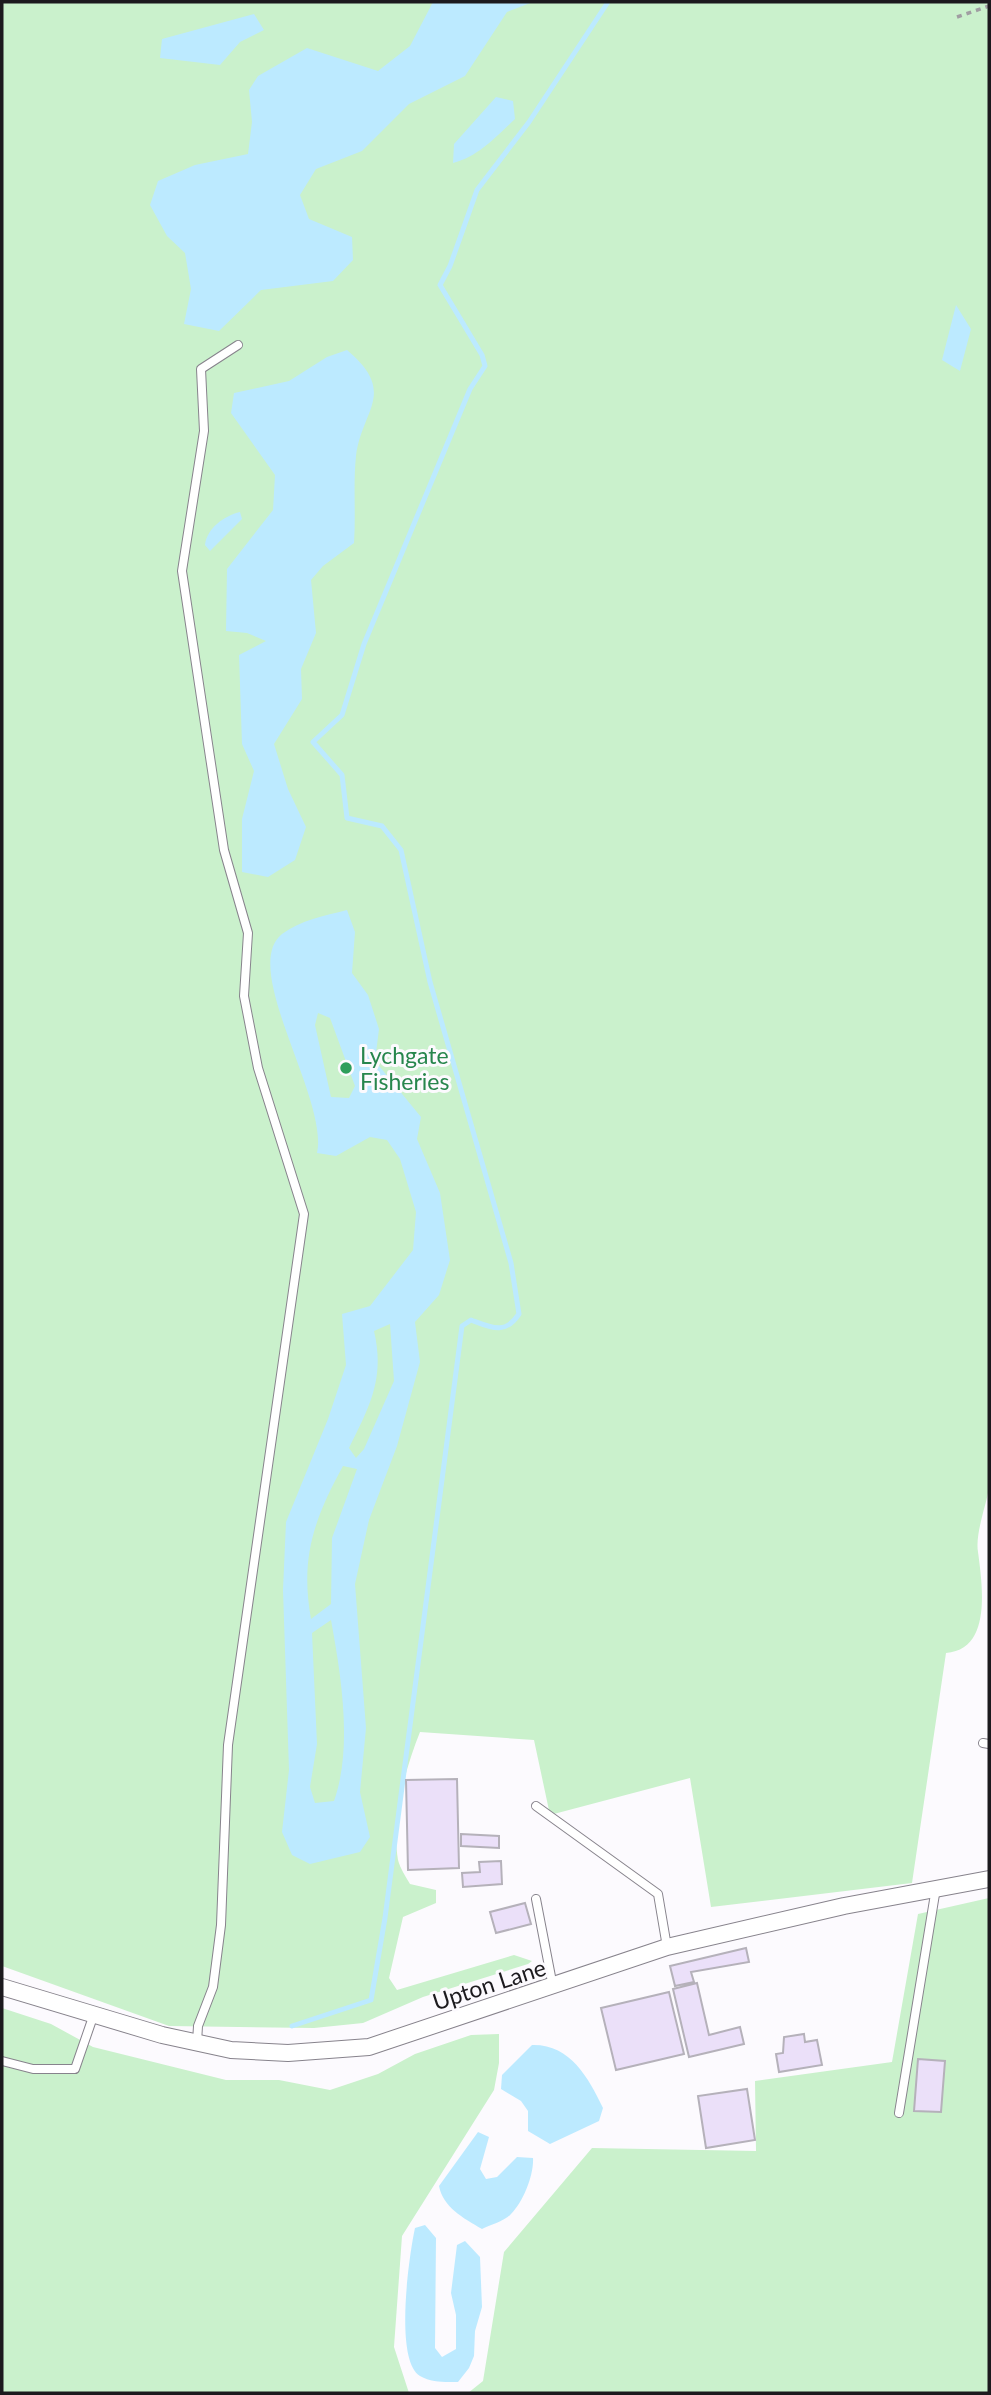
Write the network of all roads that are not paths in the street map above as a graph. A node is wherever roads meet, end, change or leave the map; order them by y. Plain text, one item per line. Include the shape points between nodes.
1 (238, 345) dead end
2 (536, 1806) dead end
3 (989, 1879) edge
4 (927, 1889) junction
5 (536, 1899) dead end
6 (667, 1947) junction
7 (2, 1987) edge
8 (553, 1987) junction
9 (94, 2014) junction
10 (197, 2042) junction
11 (2, 2061) edge
12 (899, 2113) dead end

1 - 10 lane via 201,369 204,431 182,571 224,849 248,933 244,996 258,1068 304,1214 228,1745 213,1987 198,2026
2 - 6 lane via 658,1895
3 - 4 street, Upton Lane
4 - 6 street, Upton Lane
4 - 12 lane
5 - 8 lane
6 - 8 street, Upton Lane
7 - 9 street, Upton Lane
8 - 10 street, Upton Lane via 369,2046 288,2053 231,2050
9 - 10 street, Upton Lane
9 - 11 lane via 75,2069 33,2069

